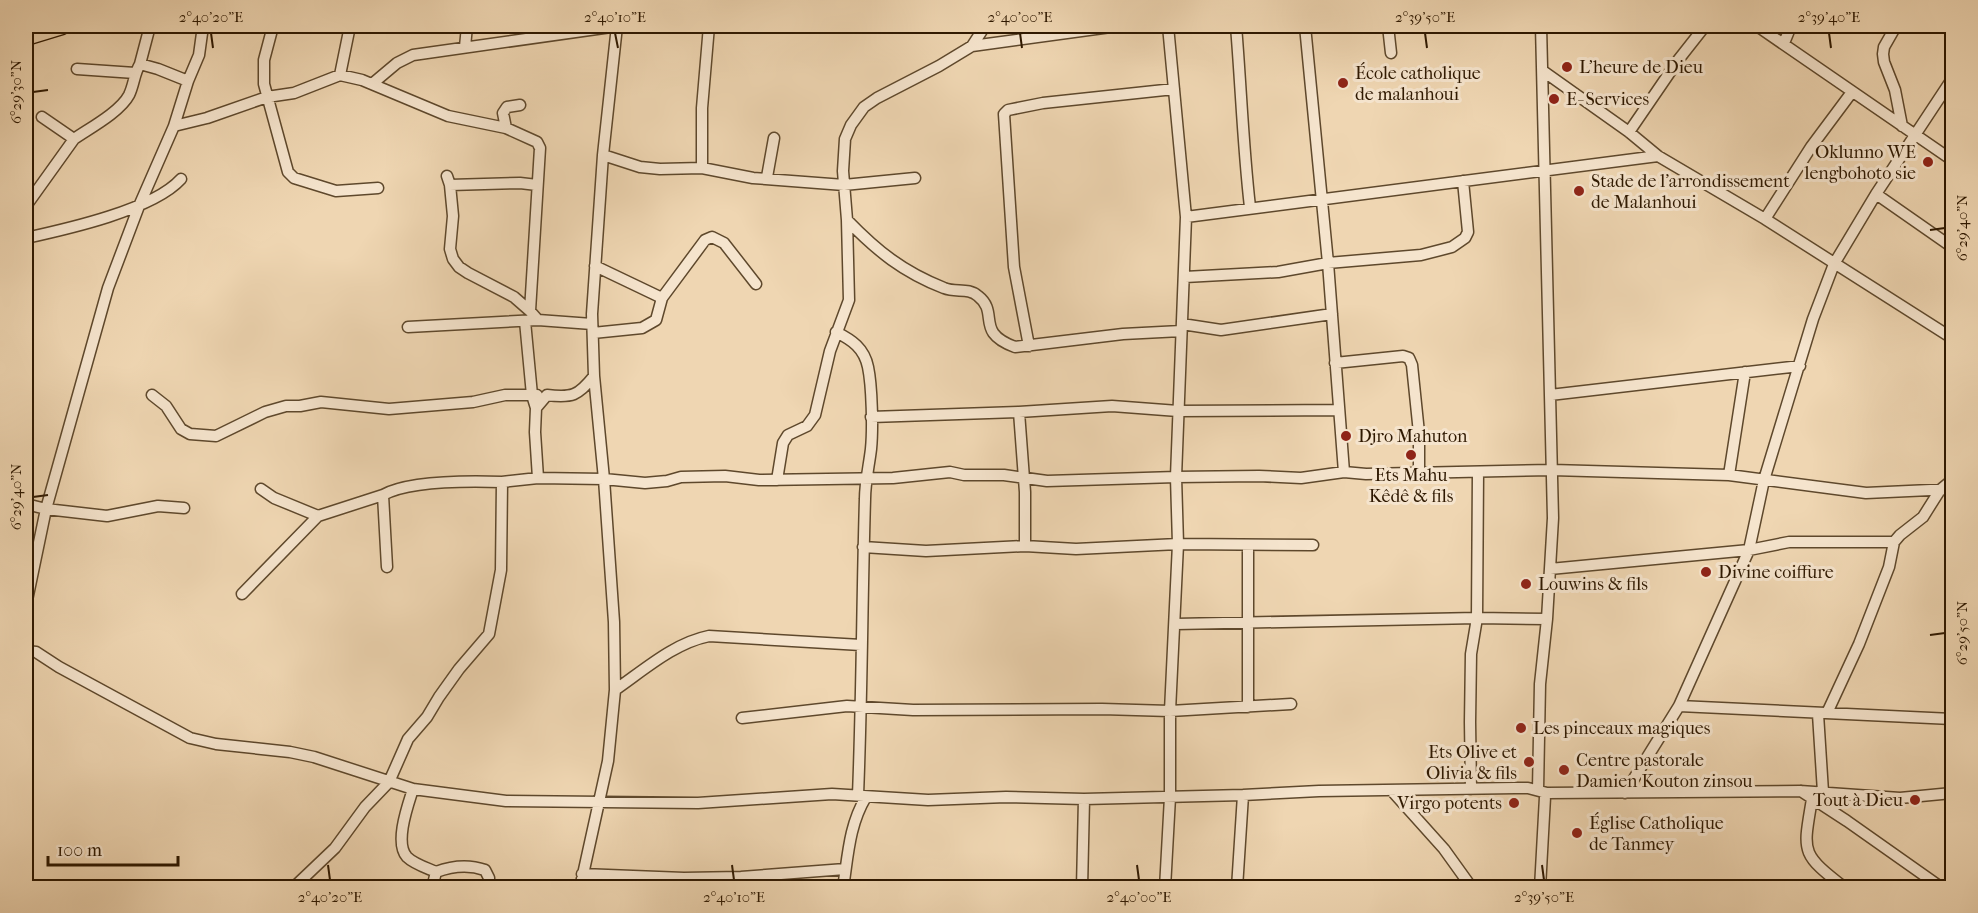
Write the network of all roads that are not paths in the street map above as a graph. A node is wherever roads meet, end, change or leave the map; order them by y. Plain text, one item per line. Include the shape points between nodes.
1 (62, 26) edge
2 (150, 26) edge
3 (203, 26) edge
4 (273, 26) edge
5 (350, 26) edge
6 (466, 26) edge
7 (617, 26) edge
8 (709, 26) edge
9 (985, 26) edge
10 (1118, 26) edge
11 (1168, 26) edge
12 (1236, 26) edge
13 (1305, 26) edge
14 (1388, 26) edge
15 (1540, 26) edge
16 (1705, 26) edge
17 (1757, 26) edge
18 (1791, 26) edge
19 (1896, 26) edge
20 (26, 38) edge
21 (1784, 43) junction
22 (972, 46) junction
23 (465, 47) junction
24 (1391, 53) dead end
25 (137, 68) junction
26 (77, 69) dead end
27 (1543, 71) junction
28 (340, 75) junction
29 (1953, 79) edge
30 (188, 81) junction
31 (372, 84) junction
32 (1174, 89) junction
33 (1852, 92) junction
34 (267, 97) junction
35 (520, 105) dead end
36 (42, 117) dead end
37 (174, 126) junction
38 (1902, 126) junction
39 (506, 128) junction
40 (1629, 132) junction
41 (1914, 134) junction
42 (774, 138) dead end
43 (74, 139) junction
44 (603, 155) junction
45 (1658, 156) junction
46 (1953, 160) edge
47 (702, 168) junction
48 (1543, 170) junction
49 (767, 177) junction
50 (915, 178) dead end
51 (181, 179) dead end
52 (1463, 181) junction
53 (537, 184) junction
54 (844, 185) junction
55 (378, 188) dead end
56 (1876, 194) junction
57 (1322, 201) junction
58 (26, 206) edge
59 (139, 206) junction
60 (1250, 207) junction
61 (1186, 217) junction
62 (1765, 219) junction
63 (847, 220) junction
64 (26, 238) edge
65 (1953, 247) edge
66 (1328, 263) junction
67 (1833, 264) junction
68 (595, 266) junction
69 (1185, 277) junction
70 (756, 284) dead end
71 (662, 298) junction
72 (1332, 314) junction
73 (527, 316) junction
74 (408, 327) dead end
75 (1181, 328) junction
76 (592, 329) junction
77 (836, 332) junction
78 (1953, 338) edge
79 (1029, 346) junction
80 (1335, 363) junction
81 (1800, 366) junction
82 (1744, 372) junction
83 (594, 376) junction
84 (1550, 394) junction
85 (152, 395) dead end
86 (532, 395) junction
87 (546, 395) junction
88 (536, 408) junction
89 (1339, 410) junction
90 (1179, 411) junction
91 (1019, 412) junction
92 (871, 417) junction
93 (1552, 470) junction
94 (1344, 472) junction
95 (1478, 472) junction
96 (1419, 473) junction
97 (1729, 475) junction
98 (1024, 477) junction
99 (1176, 477) junction
100 (538, 478) junction
101 (604, 478) junction
102 (865, 478) junction
103 (777, 480) junction
104 (1764, 480) junction
105 (1953, 480) edge
106 (502, 482) junction
107 (261, 489) dead end
108 (1953, 489) edge
109 (1940, 490) junction
110 (383, 495) junction
111 (26, 504) edge
112 (183, 508) dead end
113 (46, 510) junction
114 (318, 516) junction
115 (1894, 542) junction
116 (1178, 544) junction
117 (1248, 545) junction
118 (1312, 545) dead end
119 (1025, 546) junction
120 (863, 547) junction
121 (1749, 550) junction
122 (387, 567) dead end
123 (1550, 569) junction
124 (242, 594) dead end
125 (26, 605) edge
126 (1477, 618) junction
127 (1547, 619) junction
128 (1249, 623) junction
129 (1176, 624) junction
130 (861, 645) junction
131 (26, 651) edge
132 (615, 690) junction
133 (1291, 704) dead end
134 (862, 706) junction
135 (1248, 706) junction
136 (1679, 706) junction
137 (1170, 711) junction
138 (1823, 713) junction
139 (742, 718) dead end
140 (1953, 720) edge
141 (389, 782) junction
142 (413, 789) junction
143 (1471, 789) junction
144 (1392, 791) junction
145 (1543, 791) junction
146 (1800, 791) junction
147 (1822, 792) junction
148 (1624, 793) junction
149 (1953, 793) edge
150 (1243, 795) junction
151 (862, 796) junction
152 (1170, 797) junction
153 (1084, 799) junction
154 (1812, 799) junction
155 (600, 804) junction
156 (1953, 854) edge
157 (846, 869) junction
158 (436, 872) junction
159 (582, 874) junction
160 (685, 883) edge
161 (293, 888) edge
162 (432, 888) edge
163 (489, 888) edge
164 (580, 888) edge
165 (843, 888) edge
166 (1082, 888) edge
167 (1165, 888) edge
168 (1238, 888) edge
169 (1472, 888) edge
170 (1540, 888) edge
171 (1845, 888) edge
172 (1942, 888) edge
173 (1951, 888) edge

1 - 20 main road
2 - 25 street
3 - 30 street via 199,55
4 - 34 street via 264,60
5 - 28 street
6 - 23 street
7 - 23 street
7 - 44 street
8 - 47 street
9 - 22 street
10 - 22 street
11 - 32 street
12 - 60 street
13 - 57 street
14 - 24 street
15 - 27 street
16 - 40 street
17 - 21 street
18 - 21 street
19 - 38 street via 1883,54
21 - 33 street
22 - 54 street via 864,107 845,139
23 - 31 street via 404,58
25 - 26 street
25 - 30 street via 158,69
25 - 43 street via 132,89 122,105
27 - 40 street
27 - 48 street
28 - 31 street
28 - 34 street via 294,93
29 - 41 street
30 - 37 street
31 - 39 street via 448,116
32 - 61 street
32 - 79 street via 1043,103 1004,114 1014,267
33 - 38 street
33 - 62 street
34 - 37 street
34 - 55 street via 285,165 294,178 336,191
35 - 39 street via 507,107 503,113
36 - 43 street
37 - 59 street
38 - 41 street
39 - 53 street via 537,142
40 - 45 street
41 - 46 street
41 - 56 street
42 - 49 street
43 - 58 street
44 - 47 street via 640,167
44 - 68 street
45 - 48 street
45 - 62 street
47 - 49 street
48 - 52 street
48 - 84 street
49 - 54 street
50 - 54 street
51 - 59 street
52 - 57 street
52 - 66 street via 1468,232 1460,242 1421,255
53 - 73 street
53 - 73 street via 449,181 453,259 468,273 514,297
54 - 63 street
56 - 65 street
56 - 67 street
57 - 60 street
57 - 66 street
59 - 64 street
59 - 113 street via 108,288
60 - 61 street
61 - 69 street
62 - 67 street
63 - 77 street via 849,300
63 - 79 street via 901,268 951,291 963,290 979,296 996,337 1015,348
66 - 69 street via 1278,272
66 - 72 street
67 - 78 street
67 - 81 street
68 - 71 street
68 - 76 street
69 - 75 street
70 - 71 street via 724,243 712,237 705,240
71 - 76 street via 656,320 649,326
72 - 75 street via 1221,330
72 - 80 street
73 - 74 street
73 - 76 street
73 - 86 street
75 - 79 street
75 - 90 street
76 - 83 street
77 - 92 street via 862,350 868,366
77 - 103 street via 814,415 807,426 788,435 783,443
80 - 89 street
80 - 96 street via 1409,358 1419,433
81 - 82 street
81 - 104 street
82 - 84 street
82 - 97 street
83 - 87 street via 574,395
83 - 101 street
84 - 93 street
85 - 86 street via 166,406 181,429 190,434 216,436 286,406 321,402 389,409
86 - 87 street
86 - 88 street
87 - 88 street
88 - 100 street
89 - 90 street
89 - 94 street
90 - 91 street via 1112,406
90 - 99 street
91 - 92 street
91 - 98 street
92 - 102 street via 871,449
93 - 95 street
93 - 97 street
93 - 123 street
94 - 96 street
94 - 99 street via 1302,478
95 - 96 street
95 - 126 street
97 - 104 street
98 - 99 street via 1047,481
98 - 102 street via 950,472
98 - 119 street
99 - 116 street
100 - 101 street
100 - 106 street
101 - 103 street via 645,483 725,476
101 - 132 street
102 - 103 street
102 - 120 street
104 - 109 street via 1866,493
104 - 121 street
105 - 109 street
106 - 110 street via 428,485
106 - 141 street via 501,570 489,634 408,739
107 - 114 street
108 - 109 street
109 - 115 street via 1923,517
110 - 114 street
110 - 122 street
111 - 113 street
112 - 113 street via 158,506 107,516
113 - 125 street
114 - 124 street
115 - 121 street via 1789,542
115 - 138 street via 1890,567 1859,644
116 - 117 street
116 - 119 street via 1076,549
116 - 129 street
117 - 118 street
117 - 128 street
119 - 120 street via 926,551
120 - 130 street
121 - 123 street
121 - 136 street
123 - 127 street
126 - 127 street
126 - 128 street
126 - 143 street via 1471,654
127 - 145 street via 1540,684
128 - 129 street
128 - 135 street
129 - 137 street
130 - 132 street via 709,636 681,645
130 - 134 street
131 - 141 street via 36,652 190,738 314,757
132 - 155 street
133 - 135 street
134 - 137 street via 913,710
134 - 139 street
134 - 151 street
135 - 137 street
136 - 138 street
136 - 148 street
137 - 152 street
138 - 140 street
138 - 147 street
141 - 142 street
141 - 161 street via 335,848
142 - 155 street via 506,801
142 - 158 street via 401,846 411,861
143 - 144 street
143 - 145 street
144 - 150 street
144 - 169 street via 1444,849
145 - 148 street
145 - 170 street
146 - 147 street
146 - 148 street
146 - 154 street
147 - 149 street via 1900,798
150 - 152 street
150 - 168 street
151 - 153 street via 928,800
151 - 155 street
151 - 157 street via 851,831
152 - 153 street
152 - 167 street
153 - 166 street
154 - 171 street via 1806,836 1808,852
154 - 172 street
155 - 159 street
156 - 173 street
157 - 160 street
157 - 165 street
158 - 162 street
158 - 163 street via 451,867 476,867 485,870
159 - 160 street
159 - 164 street

